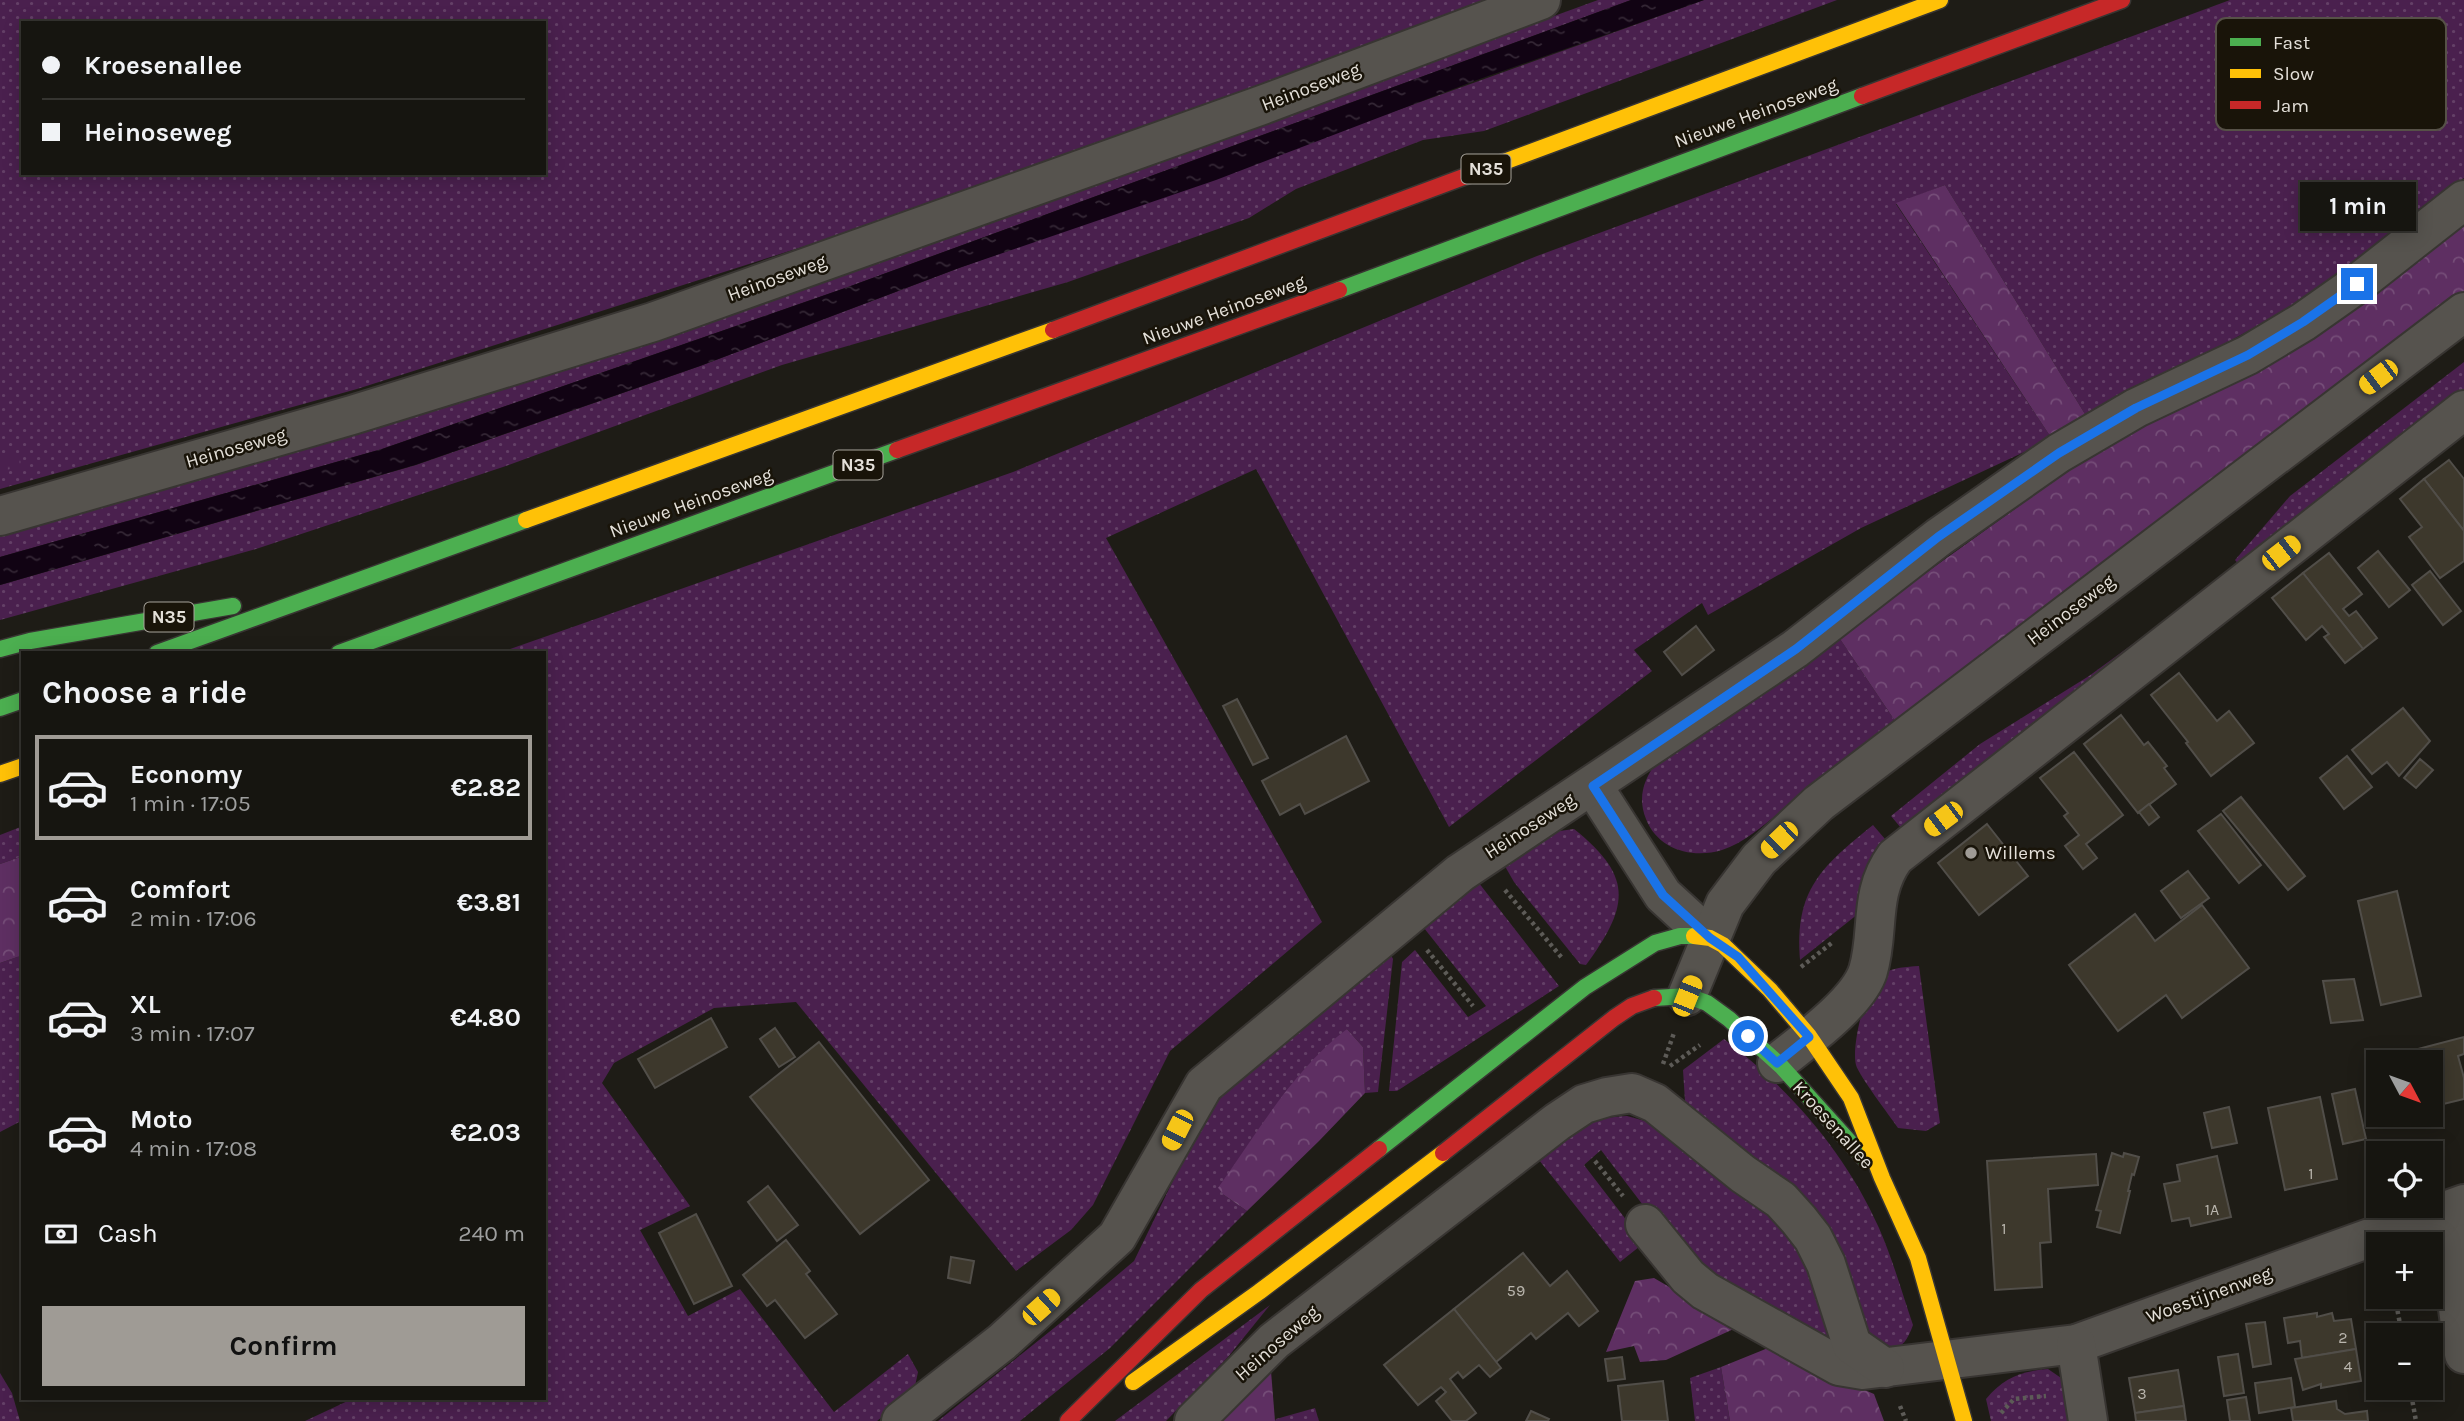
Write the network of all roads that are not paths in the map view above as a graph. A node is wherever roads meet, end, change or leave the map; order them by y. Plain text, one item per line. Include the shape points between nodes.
1 (1541, 0) edge
2 (1940, 0) edge
3 (2122, 0) edge
4 (2464, 200) edge
5 (2464, 312) edge
6 (2464, 410) edge
7 (0, 516) edge
8 (339, 589) junction
9 (0, 649) edge
10 (162, 651) edge
11 (345, 651) edge
12 (21, 701) edge
13 (0, 708) edge
14 (21, 766) edge
15 (0, 776) edge
16 (1593, 786) junction
17 (1710, 938) junction
18 (1687, 996) junction
19 (1809, 1037) junction
20 (1777, 1063) junction
21 (1882, 1178) junction
22 (2454, 1208) edge
23 (1645, 1224) dead end
24 (2076, 1344) junction
25 (2464, 1354) edge
26 (1949, 1359) junction
27 (1885, 1368) junction
28 (2086, 1406) edge
29 (901, 1421) edge
30 (1068, 1421) edge
31 (1076, 1421) edge
32 (1194, 1421) edge
33 (1964, 1421) edge

1 - 7 street, Heinoseweg via 1262,105 653,322
2 - 8 main road, Nieuwe Heinoseweg / N35
3 - 11 main road, Nieuwe Heinoseweg / N35
4 - 16 street, Heinoseweg via 2303,322 2059,453 1938,537 1796,649
5 - 17 street, Heinoseweg via 1819,803 1742,880
6 - 19 street via 1895,857 1878,887 1864,980 1850,1000
8 - 9 main road, N35 via 30,640
8 - 10 main road, Nieuwe Heinoseweg / N35
12 - 13 main road
14 - 15 main road
16 - 17 street, Kroesenallee via 1663,895
16 - 29 street, Heinoseweg via 1460,873 1204,1085 1117,1237 1002,1342
17 - 18 street, Heinoseweg
17 - 19 main road, Kroesenallee via 1738,957
17 - 30 main road via 1680,936 1655,943 1585,987 1201,1290
18 - 20 main road, Kroesenallee via 1711,1004
18 - 31 main road via 1663,995 1630,1007 1236,1311
19 - 20 street
19 - 21 main road, Kroesenallee via 1851,1098
20 - 21 main road, Kroesenallee
21 - 26 main road, Kroesenallee via 1918,1258
22 - 24 street, Woestijnenweg
22 - 25 street
23 - 27 street via 1688,1277 1732,1308 1839,1366
24 - 26 street, Woestijnenweg
24 - 28 street
26 - 27 street
26 - 33 main road, Kroesenallee
27 - 32 street, Heinoseweg via 1853,1345 1826,1264 1813,1238 1781,1200 1656,1103 1632,1093 1584,1104 1557,1122 1274,1340

